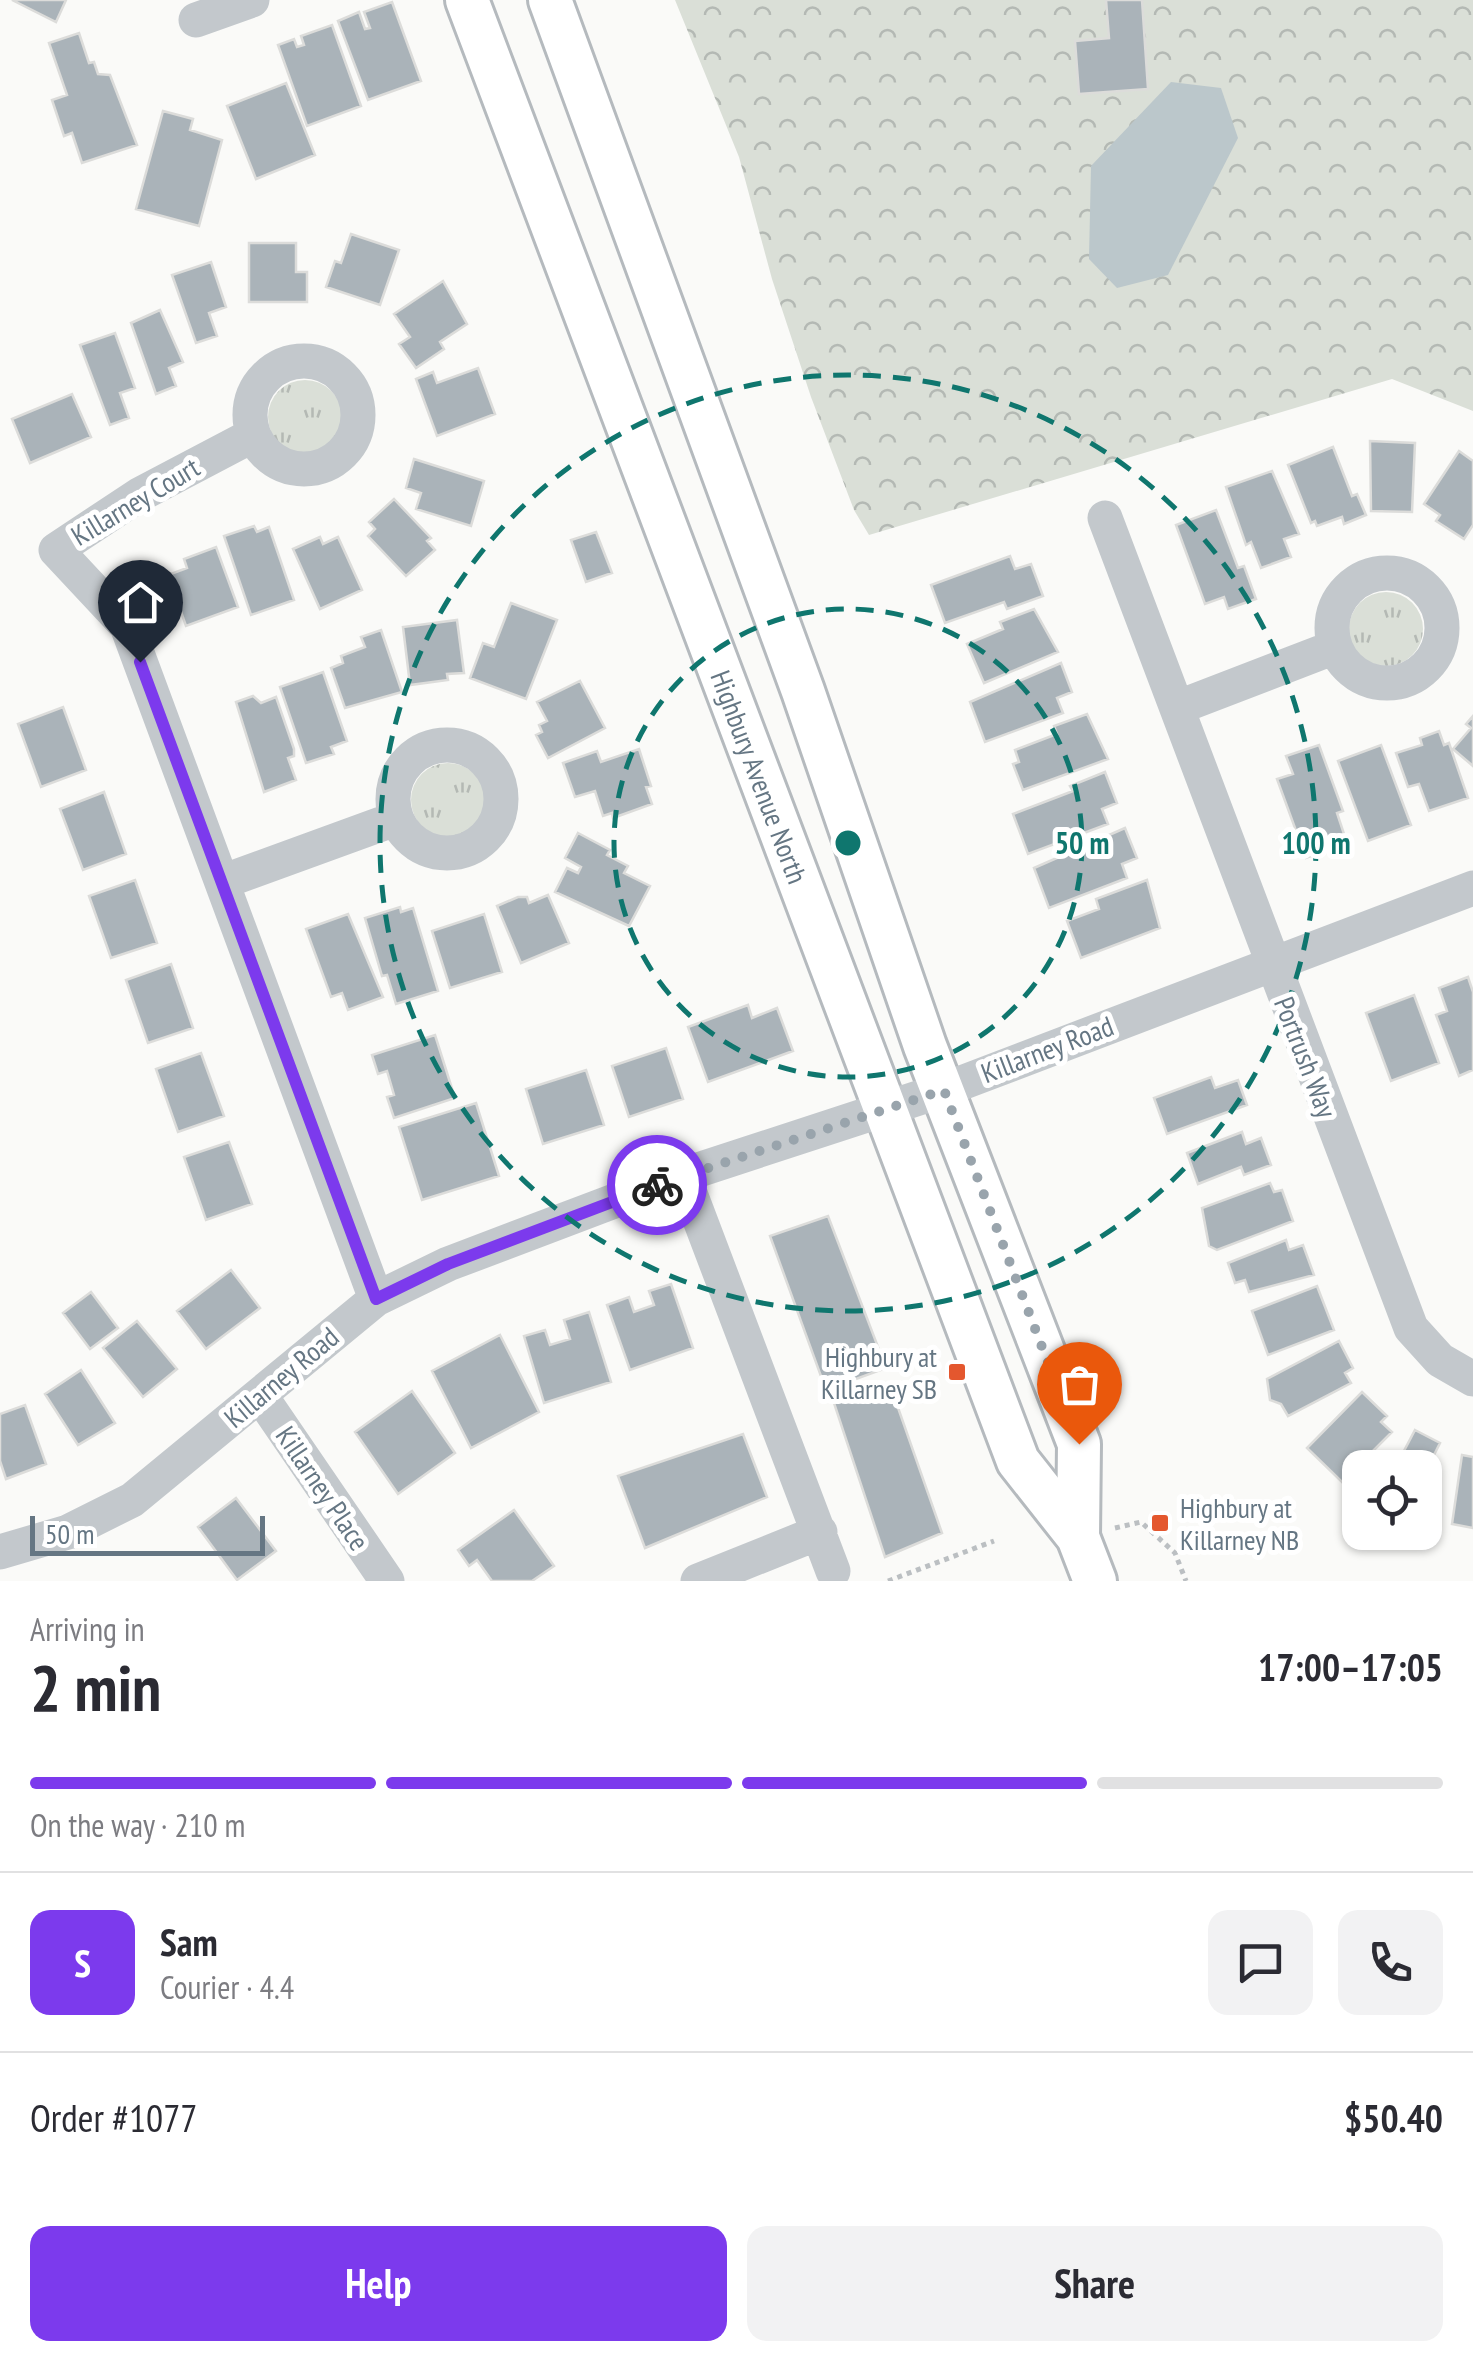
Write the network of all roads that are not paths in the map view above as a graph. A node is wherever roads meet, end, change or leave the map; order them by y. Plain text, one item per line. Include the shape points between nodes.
1 (252, 0) edge
2 (467, 0) edge
3 (550, 0) edge
4 (196, 20) dead end
5 (253, 436) dead end
6 (1105, 518) dead end
7 (1335, 647) dead end
8 (1179, 707) junction
9 (396, 819) dead end
10 (222, 882) junction
11 (1473, 888) edge
12 (1271, 964) junction
13 (944, 1090) junction
14 (888, 1109) junction
15 (683, 1175) junction
16 (376, 1299) junction
17 (1473, 1379) edge
18 (260, 1395) junction
19 (820, 1532) junction
20 (1078, 1537) junction
21 (0, 1552) edge
22 (833, 1571) dead end
23 (387, 1581) edge
24 (698, 1581) edge
25 (1096, 1581) edge

1 - 4 street
2 - 14 main road, Highbury Avenue North
3 - 13 main road, Highbury Avenue North
5 - 10 street, Killarney Court via 139,494 56,550 127,626
6 - 8 street, Portrush Way
7 - 8 street
8 - 12 street, Portrush Way
9 - 10 street
10 - 16 street, Killarney Court
11 - 12 street, Killarney Road
12 - 13 street, Killarney Road
12 - 17 street, Portrush Way via 1411,1328 1440,1360
13 - 14 street, Killarney Road
13 - 20 main road, Highbury Avenue North via 1079,1444
14 - 15 street, Killarney Road
14 - 20 main road, Highbury Avenue North via 1018,1461
15 - 16 street, Killarney Road via 448,1264
15 - 19 street
16 - 18 street, Killarney Road
18 - 21 street, Killarney Road via 132,1500 68,1532
18 - 23 street, Killarney Place
19 - 22 street
19 - 24 street
20 - 25 main road, Highbury Avenue North

